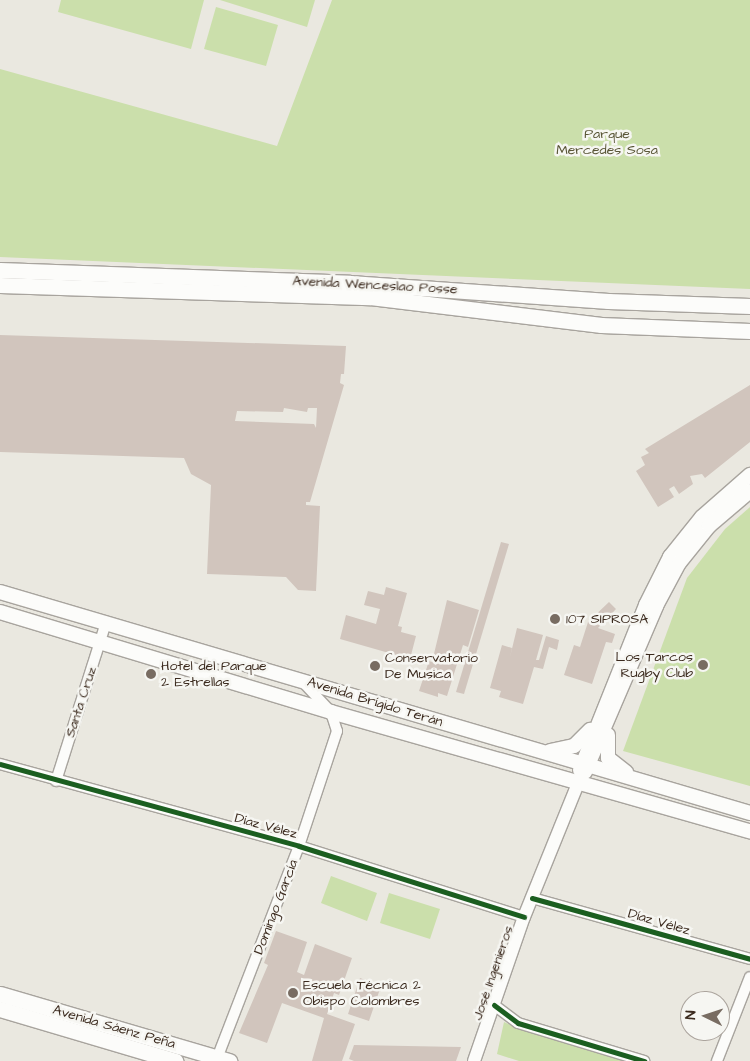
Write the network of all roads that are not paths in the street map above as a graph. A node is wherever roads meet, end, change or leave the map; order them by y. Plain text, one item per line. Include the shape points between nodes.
1 (0, 270) edge
2 (0, 285) edge
3 (722, 305) junction
4 (750, 306) edge
5 (750, 312) edge
6 (750, 331) edge
7 (750, 475) edge
8 (750, 491) edge
9 (0, 592) edge
10 (0, 612) edge
11 (106, 622) junction
12 (101, 642) junction
13 (300, 679) junction
14 (332, 712) junction
15 (603, 722) junction
16 (538, 750) junction
17 (586, 763) junction
18 (0, 764) edge
19 (56, 781) junction
20 (579, 781) junction
21 (644, 782) junction
22 (750, 813) edge
23 (750, 830) edge
24 (299, 846) junction
25 (532, 898) junction
26 (524, 917) junction
27 (750, 959) edge
28 (750, 978) edge
29 (0, 994) edge
30 (494, 1005) junction
31 (0, 1009) edge
32 (221, 1060) edge
33 (176, 1061) edge
34 (474, 1061) edge
35 (644, 1061) edge
36 (717, 1061) edge

1 - 3 main road, Avenida Wenceslao Posse via 350,283 608,301
2 - 6 main road via 370,297 601,325
3 - 4 main road, Avenida Wenceslao Posse
3 - 5 main road
7 - 15 main road, José Ingenieros via 702,517 670,557 646,605
8 - 15 main road, José Ingenieros via 709,526 679,563
9 - 11 main road, Avenida Brígido Terán
10 - 12 main road, Avenida Brígido Terán
11 - 12 street, Santa Cruz
11 - 13 main road, Avenida Brígido Terán
12 - 14 main road, Avenida Brígido Terán
12 - 19 street, Santa Cruz
13 - 14 street
13 - 16 main road, Avenida Brígido Terán
14 - 20 main road, Avenida Brígido Terán
14 - 24 street, Domingo García via 337,731
15 - 16 main road via 574,746 555,751
15 - 17 main road, José Ingenieros
15 - 21 main road via 608,758 614,766
16 - 17 main road, Avenida Brígido Terán
17 - 20 main road, José Ingenieros
17 - 21 main road, Avenida Brígido Terán
18 - 19 street, Díaz Vélez
19 - 24 street, Díaz Vélez
20 - 23 main road, Avenida Brígido Terán
20 - 25 street, José Ingenieros
21 - 22 main road, Avenida Brígido Terán
24 - 26 street, Díaz Vélez
24 - 32 street, Domingo García
25 - 26 street, José Ingenieros
25 - 27 street, Díaz Vélez
26 - 30 street, José Ingenieros
28 - 36 street
29 - 32 main road, Avenida Sáenz Peña
30 - 34 street, José Ingenieros
30 - 35 street via 518,1022
31 - 33 main road, Avenida Sáenz Peña

